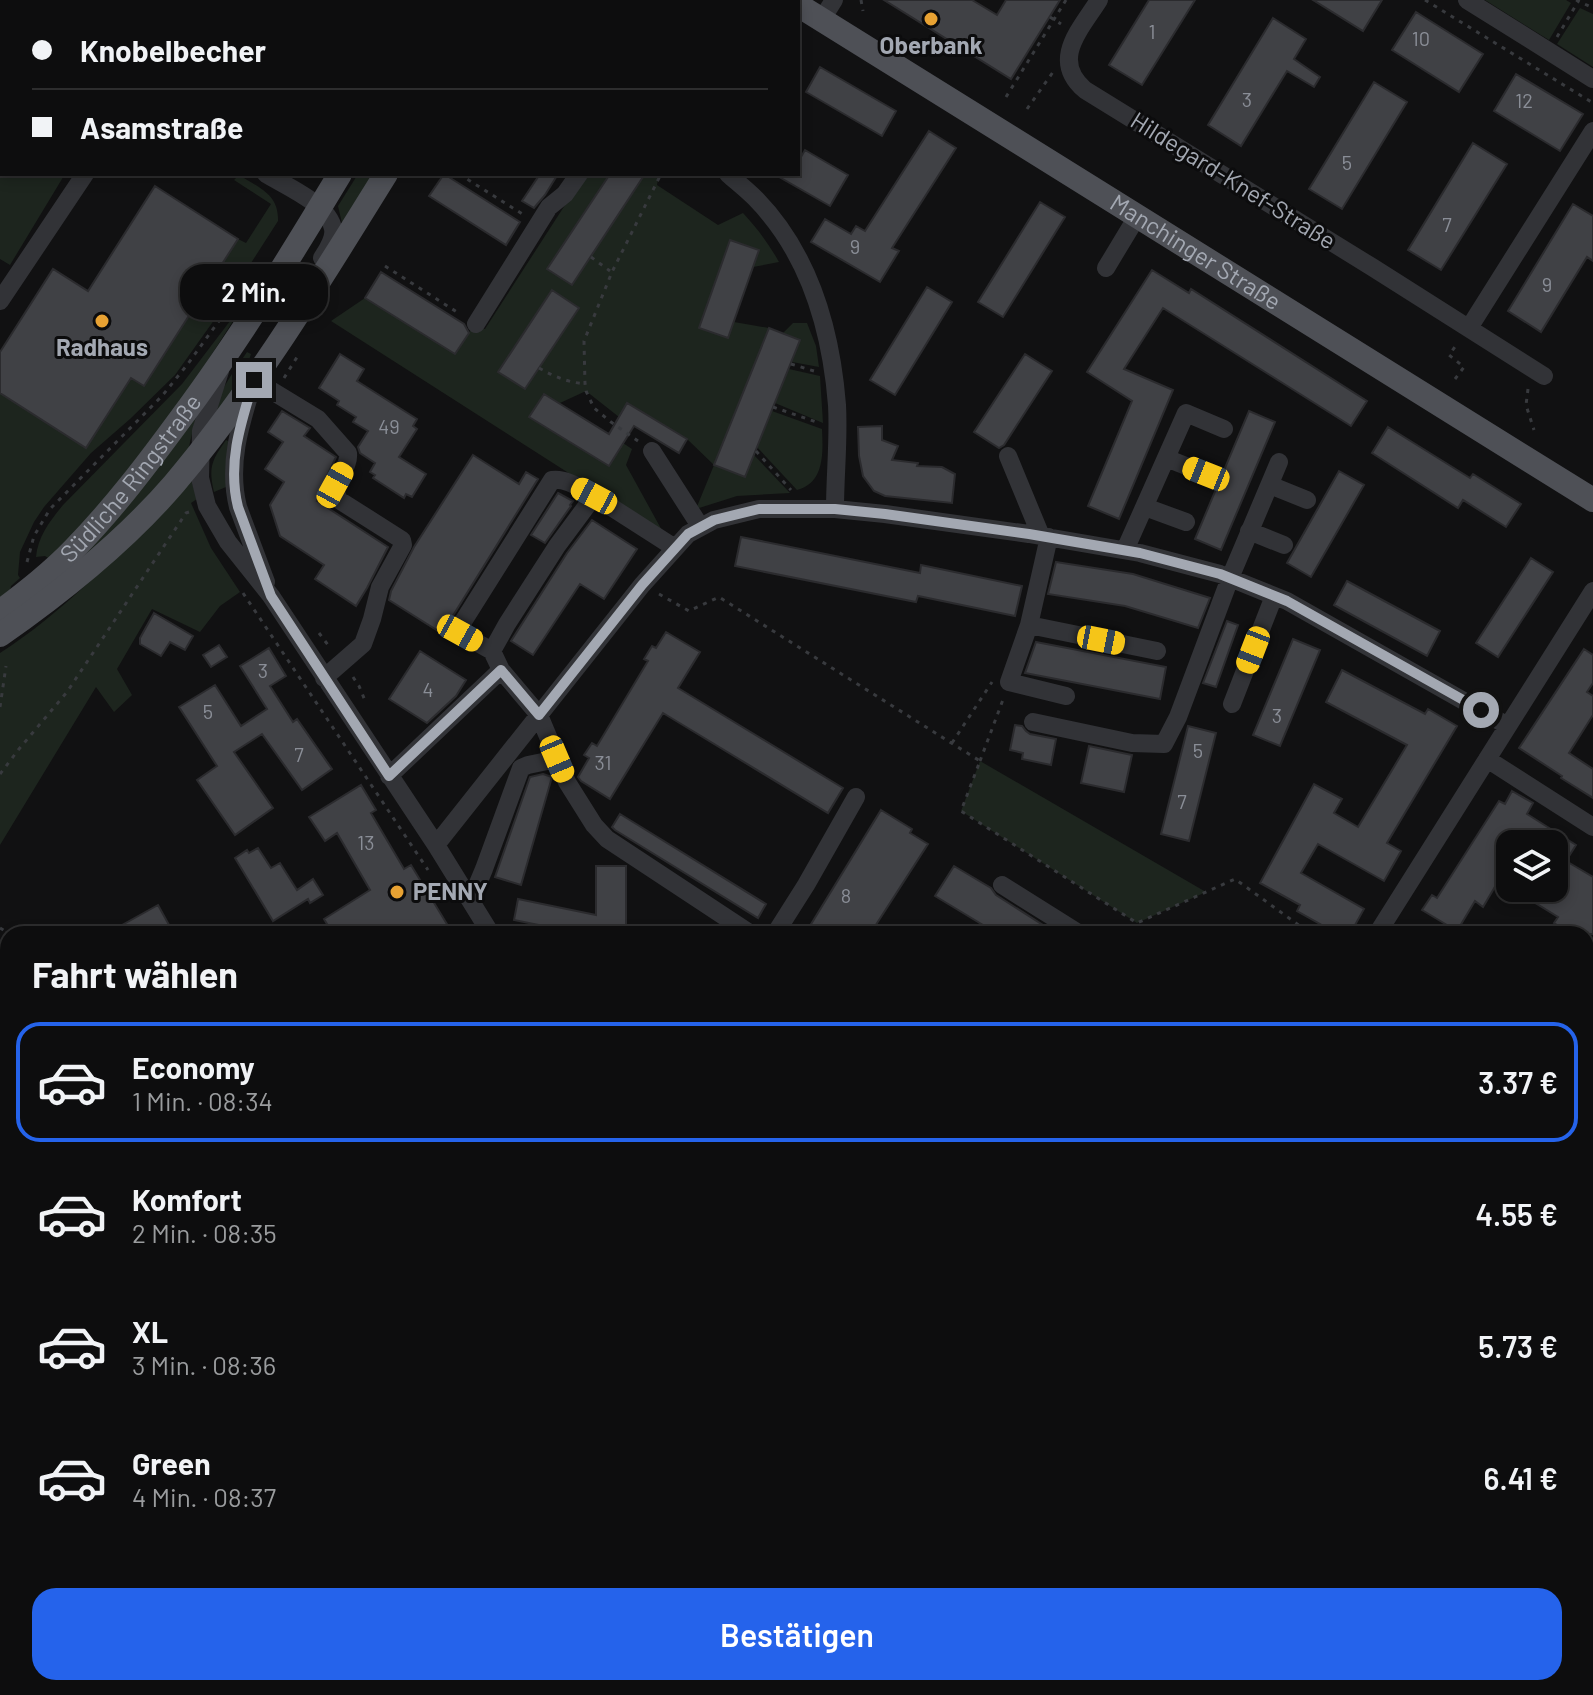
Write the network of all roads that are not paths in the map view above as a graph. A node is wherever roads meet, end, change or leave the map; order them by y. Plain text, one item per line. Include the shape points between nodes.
1 (1099, 0) edge
2 (1467, 0) edge
3 (800, 3) edge
4 (828, 10) edge
5 (1593, 79) edge
6 (1593, 131) edge
7 (84, 176) edge
8 (269, 176) edge
9 (339, 176) edge
10 (385, 176) edge
11 (578, 176) edge
12 (730, 176) edge
13 (320, 207) junction
14 (1138, 215) junction
15 (1106, 268) dead end
16 (308, 300) junction
17 (0, 301) edge
18 (476, 324) road end
19 (1469, 328) junction
20 (223, 361) junction
21 (1540, 374) road end
22 (254, 380) junction
23 (1224, 429) dead end
24 (652, 451) road end
25 (200, 452) junction
26 (1008, 456) dead end
27 (1166, 458) junction
28 (1279, 462) dead end
29 (1206, 474) dead end
30 (1270, 485) junction
31 (594, 496) junction
32 (1307, 500) dead end
33 (1593, 500) edge
34 (1145, 507) junction
35 (835, 509) junction
36 (1186, 522) dead end
37 (700, 526) junction
38 (1249, 531) junction
39 (1045, 536) junction
40 (1284, 545) dead end
41 (675, 548) junction
42 (1125, 550) junction
43 (1230, 578) junction
44 (1593, 591) edge
45 (271, 596) junction
46 (1274, 596) junction
47 (0, 612) edge
48 (1029, 625) junction
49 (0, 635) edge
50 (492, 651) junction
51 (1157, 651) dead end
52 (501, 670) junction
53 (324, 678) junction
54 (1066, 696) dead end
55 (1232, 704) dead end
56 (539, 715) junction
57 (1033, 722) dead end
58 (1508, 726) junction
59 (557, 759) junction
60 (1487, 759) junction
61 (389, 776) junction
62 (856, 797) dead end
63 (1593, 827) edge
64 (436, 845) junction
65 (1002, 885) dead end
66 (471, 900) junction
67 (486, 926) edge
68 (739, 926) edge
69 (780, 926) edge
70 (1067, 926) edge
71 (1382, 926) edge

1 - 19 street, Hildegard-Knef-Straße via 1071,45 1068,58 1074,81
2 - 5 street
3 - 4 main road, Manchinger Straße
4 - 14 main road, Manchinger Straße
6 - 19 street
7 - 17 street
8 - 13 street
9 - 13 main road, Südliche Ringstraße
10 - 16 main road, Südliche Ringstraße
11 - 18 street via 549,207
12 - 35 street via 788,239 815,291 830,344 837,407
13 - 16 street, Südliche Ringstraße via 334,231 313,274
13 - 20 main road, Südliche Ringstraße
14 - 15 street
14 - 33 main road, Manchinger Straße
16 - 22 main road, Südliche Ringstraße
19 - 21 street, Hildegard-Knef-Straße
20 - 25 street via 201,431
20 - 47 main road, Südliche Ringstraße via 114,506 63,560
22 - 25 main road, Südliche Ringstraße
22 - 45 street via 238,434 235,495
22 - 53 street via 318,419 348,453 335,485 339,500 402,540 380,587 363,644
23 - 27 street via 1186,413
24 - 37 street
25 - 45 street via 207,506
25 - 49 main road, Südliche Ringstraße via 92,565
26 - 39 street
27 - 29 street
27 - 34 street
28 - 30 street
30 - 32 street
30 - 38 street
31 - 41 street
31 - 50 street
31 - 50 street via 552,480 459,628
34 - 36 street
34 - 42 street
35 - 37 street via 759,509
35 - 39 street
37 - 41 street
38 - 40 street
38 - 43 street
39 - 42 street
39 - 48 street
41 - 56 street
42 - 43 street
43 - 46 street
43 - 57 street via 1164,744 1132,743
44 - 58 street
45 - 53 street
46 - 55 street
46 - 58 street
48 - 51 street
48 - 54 street via 1009,682
50 - 52 street
52 - 56 street
52 - 61 street
53 - 61 street
56 - 59 street
56 - 64 street
58 - 60 street
59 - 66 street via 521,768
59 - 68 street via 579,803 607,839
60 - 63 street
60 - 71 street
61 - 64 street
62 - 69 street
64 - 66 street
65 - 70 street
66 - 67 street

